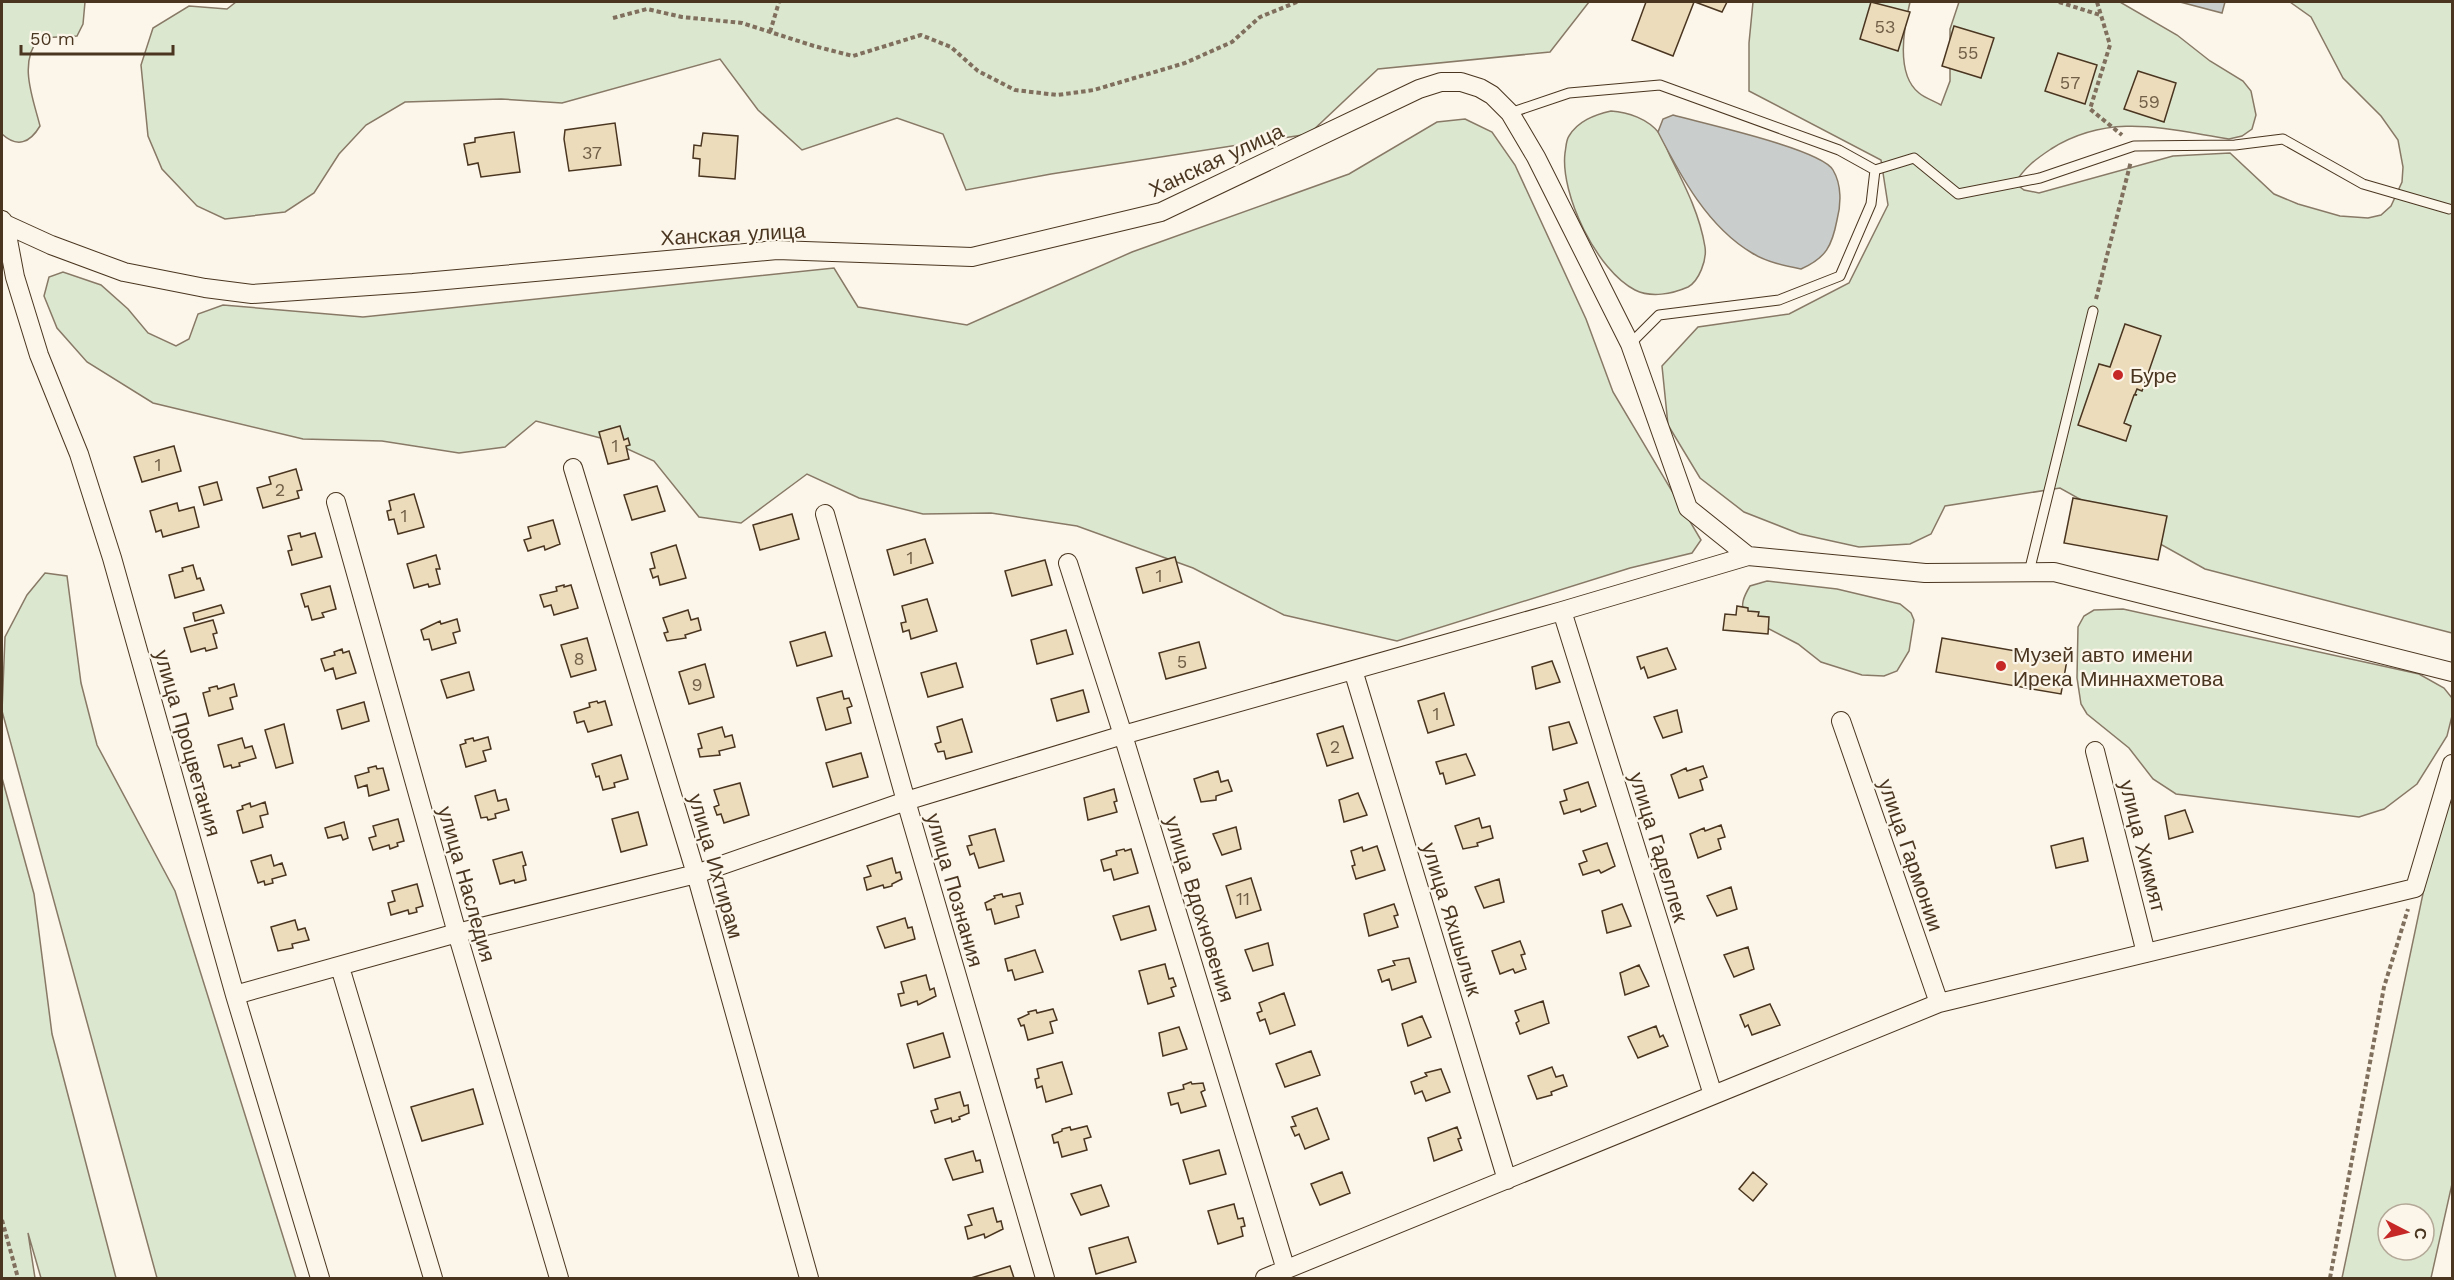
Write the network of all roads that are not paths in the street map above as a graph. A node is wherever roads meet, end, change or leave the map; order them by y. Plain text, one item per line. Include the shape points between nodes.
1 (1510, 113) junction
2 (1875, 170) junction
3 (2449, 209) dead end
4 (3, 222) edge
5 (2093, 311) road end
6 (1630, 344) junction
7 (573, 468) dead end
8 (336, 502) dead end
9 (825, 514) dead end
10 (1748, 556) junction
11 (1068, 563) dead end
12 (2029, 572) junction
13 (1562, 611) junction
14 (1353, 670) junction
15 (2452, 672) edge
16 (1841, 720) dead end
17 (1123, 735) junction
18 (2095, 751) dead end
19 (2452, 764) edge
20 (906, 801) junction
21 (696, 874) junction
22 (457, 933) junction
23 (2146, 952) junction
24 (340, 967) junction
25 (235, 996) junction
26 (1939, 1004) junction
27 (1713, 1095) junction
28 (1507, 1180) junction
29 (1286, 1270) junction
30 (320, 1278) edge
31 (433, 1278) edge
32 (559, 1278) edge
33 (809, 1278) edge
34 (1046, 1278) edge
35 (1265, 1278) edge

1 - 2 lane via 1569,93 1660,85 1839,150
1 - 4 street, Ханская улица via 1480,88 1461,82 1441,82 1161,212 972,257 777,249 252,294 124,272
1 - 6 street, Ханская улица
2 - 3 lane via 1914,158 1958,194 2040,178 2134,146 2235,145 2283,139 2363,184
2 - 6 lane via 1871,204 1840,276 1779,300 1659,315
4 - 25 street, улица Процветания via 39,355 79,454 112,558
5 - 12 lane
6 - 10 street, Ханская улица via 1688,508
7 - 21 street, улица Ихтирам
8 - 22 street, улица Наследия
9 - 20 street, улица Познания
10 - 12 street via 1925,573
10 - 13 street
11 - 17 street, улица Вдохновения
12 - 15 street via 2054,572
13 - 14 street
13 - 27 street, улица Гаделлек
14 - 17 street
14 - 28 street, улица Яхшылык
16 - 26 street, улица Гармонии
17 - 20 street
17 - 29 street, улица Вдохновения
18 - 23 street, улица Хикмят
19 - 23 street via 2415,888
20 - 21 street
20 - 34 street, улица Познания
21 - 22 street
21 - 33 street, улица Ихтирам
22 - 24 street
22 - 32 street, улица Наследия
23 - 26 street
24 - 25 street
24 - 31 street
25 - 30 street, улица Процветания
26 - 27 street
27 - 28 street
28 - 29 street
29 - 35 street

